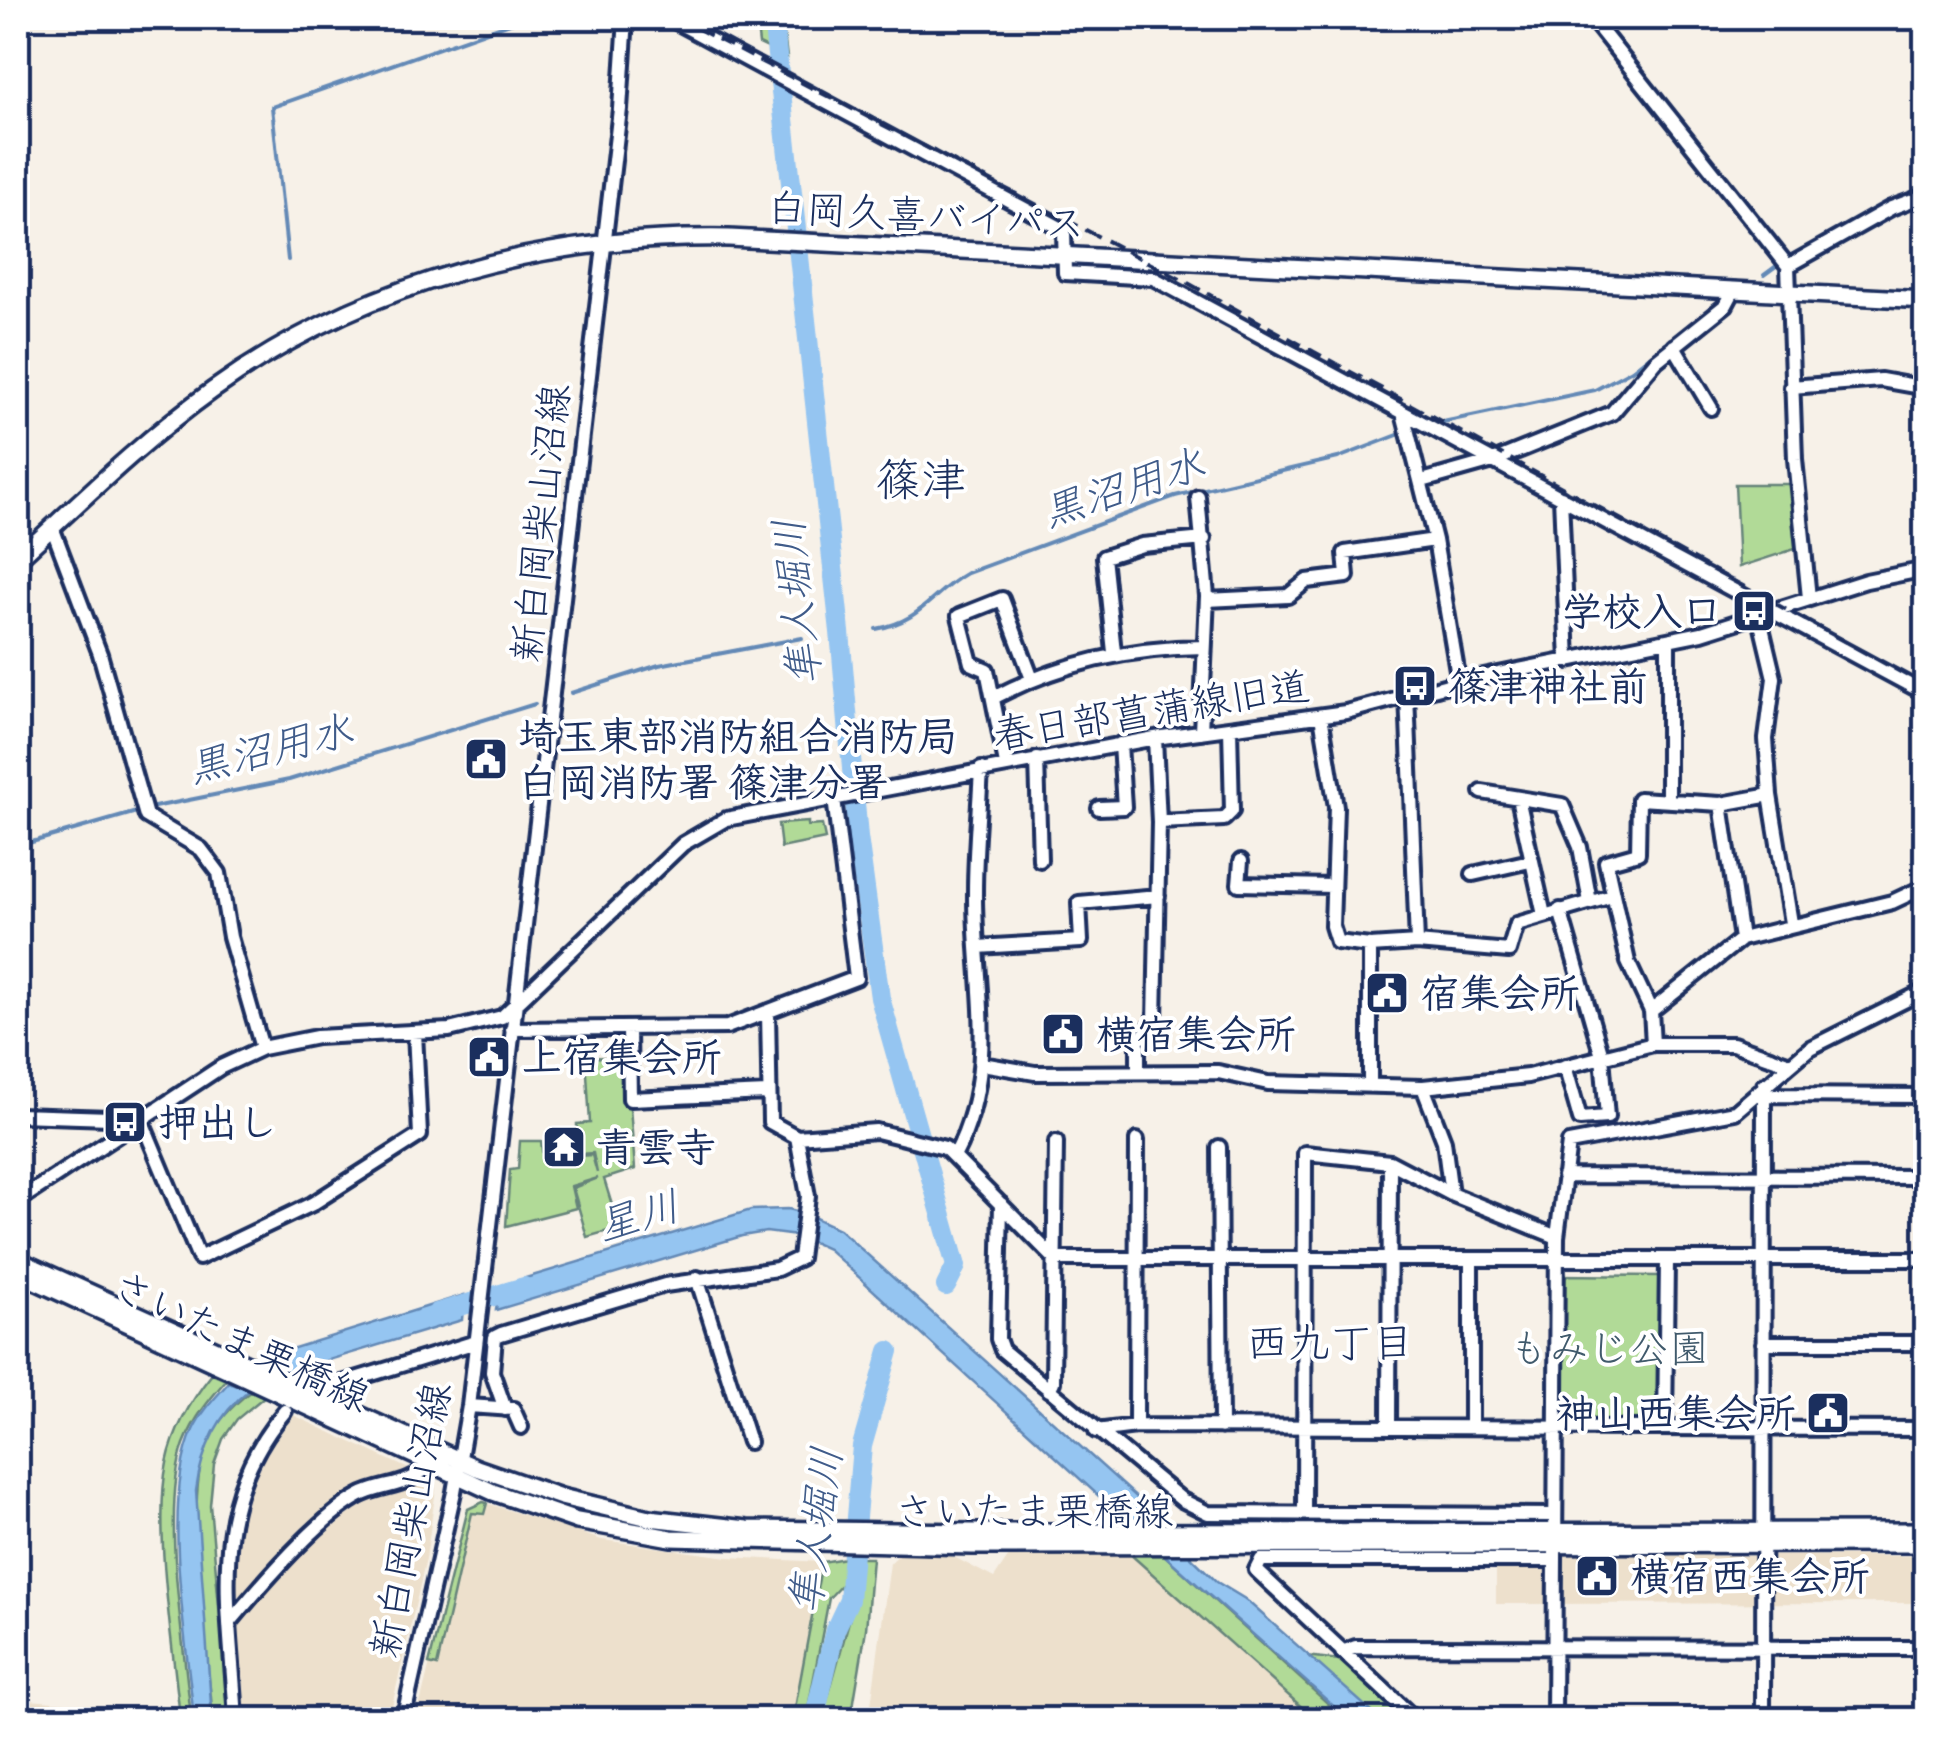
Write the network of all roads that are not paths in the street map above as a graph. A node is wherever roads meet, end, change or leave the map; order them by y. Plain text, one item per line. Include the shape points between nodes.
1 (626, 18) edge
2 (670, 18) edge
3 (1590, 18) edge
4 (1926, 195) edge
5 (604, 241) junction
6 (1064, 255) junction
7 (1788, 266) junction
8 (1734, 290) junction
9 (1792, 293) junction
10 (1926, 300) edge
11 (1674, 346) junction
12 (1792, 388) junction
13 (1926, 388) edge
14 (1711, 408) dead end
15 (1403, 412) junction
16 (1494, 461) junction
17 (1422, 480) junction
18 (1198, 497) dead end
19 (1561, 498) junction
20 (1926, 512) edge
21 (52, 527) junction
22 (1926, 538) edge
23 (1204, 539) junction
24 (1435, 540) junction
25 (18, 559) edge
26 (1926, 569) edge
27 (1809, 598) junction
28 (1206, 600) junction
29 (1765, 613) junction
30 (1668, 641) junction
31 (1204, 646) junction
32 (1114, 652) junction
33 (1568, 661) junction
34 (1032, 679) junction
35 (1459, 682) junction
36 (1407, 694) junction
37 (1926, 694) edge
38 (995, 697) junction
39 (1322, 716) junction
40 (1230, 728) junction
41 (1201, 732) junction
42 (1155, 738) junction
43 (1120, 744) junction
44 (1037, 759) junction
45 (1006, 764) junction
46 (981, 769) junction
47 (1482, 792) dead end
48 (1770, 795) junction
49 (838, 798) junction
50 (1518, 798) junction
51 (1668, 801) junction
52 (1721, 804) junction
53 (1099, 808) dead end
54 (1159, 822) junction
55 (1040, 860) dead end
56 (1530, 861) junction
57 (1241, 862) dead end
58 (1473, 874) dead end
59 (1332, 886) junction
60 (1926, 886) edge
61 (1158, 896) junction
62 (1612, 896) junction
63 (1590, 902) junction
64 (1560, 910) junction
65 (1544, 914) junction
66 (1791, 923) junction
67 (1741, 939) junction
68 (1417, 943) junction
69 (1370, 946) junction
70 (977, 948) junction
71 (1926, 990) edge
72 (514, 1008) junction
73 (1651, 1011) junction
74 (768, 1012) junction
75 (629, 1029) junction
76 (512, 1030) junction
77 (415, 1032) junction
78 (1653, 1044) junction
79 (262, 1048) junction
80 (1602, 1056) junction
81 (982, 1064) junction
82 (1790, 1064) junction
83 (1565, 1066) junction
84 (1138, 1072) junction
85 (1370, 1086) junction
86 (1423, 1087) junction
87 (1764, 1090) junction
88 (767, 1093) junction
89 (1926, 1096) edge
90 (18, 1115) edge
91 (141, 1119) junction
92 (797, 1137) junction
93 (1137, 1140) dead end
94 (1056, 1142) dead end
95 (1219, 1147) dead end
96 (955, 1155) junction
97 (1390, 1162) junction
98 (1764, 1173) junction
99 (1564, 1176) junction
100 (1926, 1177) edge
101 (1451, 1194) junction
102 (18, 1201) edge
103 (1001, 1204) junction
104 (1557, 1237) junction
105 (1055, 1259) junction
106 (1136, 1259) junction
107 (1220, 1259) junction
108 (1305, 1259) junction
109 (1389, 1259) junction
110 (1763, 1259) junction
111 (18, 1260) edge
112 (1472, 1260) junction
113 (1557, 1260) junction
114 (1926, 1260) edge
115 (1667, 1262) junction
116 (18, 1273) edge
117 (697, 1278) junction
118 (477, 1337) junction
119 (1763, 1343) junction
120 (1926, 1344) edge
121 (226, 1359) junction
122 (326, 1388) dead end
123 (1049, 1390) junction
124 (293, 1391) junction
125 (469, 1406) junction
126 (505, 1408) junction
127 (286, 1411) dead end
128 (521, 1426) dead end
129 (1136, 1426) junction
130 (1556, 1426) junction
131 (1221, 1427) junction
132 (1304, 1427) junction
133 (1389, 1427) junction
134 (1472, 1427) junction
135 (1664, 1427) junction
136 (1763, 1428) junction
137 (1926, 1429) edge
138 (1096, 1431) junction
139 (750, 1442) dead end
140 (428, 1464) junction
141 (459, 1469) junction
142 (1304, 1514) junction
143 (1926, 1532) edge
144 (865, 1537) junction
145 (1555, 1538) junction
146 (1762, 1539) junction
147 (1926, 1544) edge
148 (230, 1622) junction
149 (1764, 1647) junction
150 (1554, 1648) junction
151 (1926, 1648) edge
152 (1342, 1652) junction
153 (236, 1720) edge
154 (403, 1720) edge
155 (1416, 1720) edge
156 (1554, 1720) edge
157 (1763, 1720) edge

1 - 5 street, 新白岡柴山沼線
2 - 6 street via 1064,230
3 - 7 street
4 - 7 street
5 - 6 main road, 白岡久喜バイパス via 696,237
5 - 21 main road, 白岡久喜バイパス via 434,278 313,330 202,398
5 - 72 street, 新白岡柴山沼線
6 - 8 main road, 白岡久喜バイパス
6 - 15 street via 1065,273 1153,278
7 - 9 street
8 - 9 main road, 白岡久喜バイパス
8 - 11 street via 1726,306
9 - 10 main road, 白岡久喜バイパス
9 - 12 street
11 - 14 street
11 - 16 street via 1612,413
12 - 13 street via 1882,380
12 - 27 street
15 - 16 street
15 - 17 street
16 - 17 street
16 - 19 street
17 - 24 street
18 - 23 street
19 - 29 street
19 - 33 street
20 - 22 street
21 - 25 main road, 白岡久喜バイパス
21 - 79 street via 100,654 144,810 201,849 219,874
23 - 28 street
23 - 32 street via 1142,545 1104,557
24 - 28 street via 1345,554 1348,576 1307,581 1288,596
24 - 35 street
26 - 27 street, 春日部菖蒲線旧道
27 - 29 street, 春日部菖蒲線旧道
28 - 31 street
29 - 30 street, 春日部菖蒲線旧道
29 - 37 street
29 - 48 street via 1774,678 1766,739
30 - 33 street, 春日部菖蒲線旧道
30 - 51 street
31 - 32 street
31 - 41 street
32 - 34 street
33 - 35 street, 春日部菖蒲線旧道
34 - 38 street
34 - 38 street via 1002,599 959,616 971,663 987,670
35 - 36 street, 春日部菖蒲線旧道
36 - 39 street, 春日部菖蒲線旧道
36 - 68 street
38 - 45 street
39 - 40 street, 春日部菖蒲線旧道
39 - 59 street via 1336,807
40 - 41 street, 春日部菖蒲線旧道
40 - 54 street via 1232,812 1224,819
41 - 42 street, 春日部菖蒲線旧道
42 - 43 street, 春日部菖蒲線旧道
42 - 54 street
43 - 44 street, 春日部菖蒲線旧道
43 - 53 street via 1124,807
44 - 45 street, 春日部菖蒲線旧道
44 - 55 street
45 - 46 street, 春日部菖蒲線旧道
46 - 49 street, 春日部菖蒲線旧道
46 - 70 street
47 - 50 street
48 - 52 street
48 - 66 street
49 - 72 street, 春日部菖蒲線旧道 via 749,812 704,829
49 - 74 street via 856,978
50 - 56 street
50 - 63 street via 1562,805 1580,847
51 - 52 street
51 - 62 street via 1639,799 1638,853 1606,862
52 - 67 street
54 - 61 street
56 - 58 street
56 - 65 street
57 - 59 street via 1240,884
59 - 69 street via 1337,942
60 - 66 street via 1892,902
61 - 70 street via 1078,903 1081,941
61 - 84 street via 1155,1022 1138,1041
62 - 63 street
62 - 73 street via 1628,962
63 - 64 street
64 - 65 street
64 - 80 street
65 - 68 street via 1516,924 1510,951
66 - 67 street
67 - 73 street
68 - 69 street
69 - 85 street
70 - 81 street
71 - 82 street
72 - 76 street, 新白岡柴山沼線
72 - 77 street, 春日部菖蒲線旧道 via 470,1028
73 - 78 street
74 - 75 street via 727,1027
74 - 88 street
75 - 76 street
75 - 88 street via 630,1099
76 - 118 street, 新白岡柴山沼線
77 - 79 street, 春日部菖蒲線旧道 via 317,1036
77 - 91 street via 420,1135 312,1204 200,1258
78 - 80 street
78 - 82 street via 1733,1044
79 - 91 street, 春日部菖蒲線旧道
80 - 83 street
80 - 83 street via 1607,1117 1580,1119
81 - 84 street via 1035,1072
81 - 96 street
82 - 87 street
83 - 86 street
84 - 85 street
85 - 86 street
86 - 101 street via 1444,1140
87 - 89 street
87 - 98 street
87 - 99 street via 1735,1112 1569,1143
88 - 92 street via 770,1122
90 - 91 street
91 - 102 street, 春日部菖蒲線旧道
92 - 96 street via 896,1133
92 - 117 street via 807,1210 796,1262
93 - 106 street
94 - 105 street
95 - 107 street
96 - 103 street
97 - 101 street
97 - 108 street via 1304,1153
97 - 109 street
98 - 99 street
98 - 100 street
98 - 110 street
99 - 104 street
101 - 104 street
103 - 105 street
103 - 123 street via 998,1340
104 - 113 street
105 - 106 street
105 - 123 street
106 - 107 street
106 - 129 street
107 - 108 street
107 - 131 street
108 - 109 street
108 - 132 street
109 - 112 street
109 - 133 street
110 - 114 street
110 - 115 street
110 - 119 street
111 - 121 main road, さいたま栗橋線
112 - 113 street
112 - 134 street
113 - 115 street
113 - 130 street
115 - 135 street
116 - 121 main road, さいたま栗橋線
117 - 126 street via 495,1337 492,1372
117 - 139 street
118 - 122 street
118 - 125 street, 新白岡柴山沼線
119 - 120 street
119 - 136 street
121 - 124 main road, さいたま栗橋線
123 - 138 street
124 - 140 main road, さいたま栗橋線
124 - 141 main road, さいたま栗橋線
125 - 126 street
125 - 141 street, 新白岡柴山沼線
126 - 128 street via 513,1409
127 - 148 street via 267,1432 236,1498 225,1558
129 - 131 street
129 - 138 street
130 - 134 street
130 - 135 street
130 - 145 street
131 - 132 street
132 - 133 street
132 - 142 street
133 - 134 street
135 - 136 street
136 - 137 street
136 - 146 street
138 - 142 street via 1200,1511
140 - 141 main road, さいたま栗橋線
140 - 148 street via 418,1477 358,1496 278,1566
141 - 144 main road, さいたま栗橋線 via 649,1518
141 - 154 street, 新白岡柴山沼線
142 - 145 street
143 - 146 main road, さいたま栗橋線
144 - 145 main road, さいたま栗橋線 via 1130,1544
144 - 145 main road, さいたま栗橋線 via 1200,1530
145 - 146 main road, さいたま栗橋線
145 - 150 street
145 - 152 street via 1261,1560 1256,1570
146 - 147 main road, さいたま栗橋線
146 - 149 street
148 - 153 street
149 - 150 street
149 - 151 street
149 - 157 street
150 - 152 street
150 - 156 street
152 - 155 street

